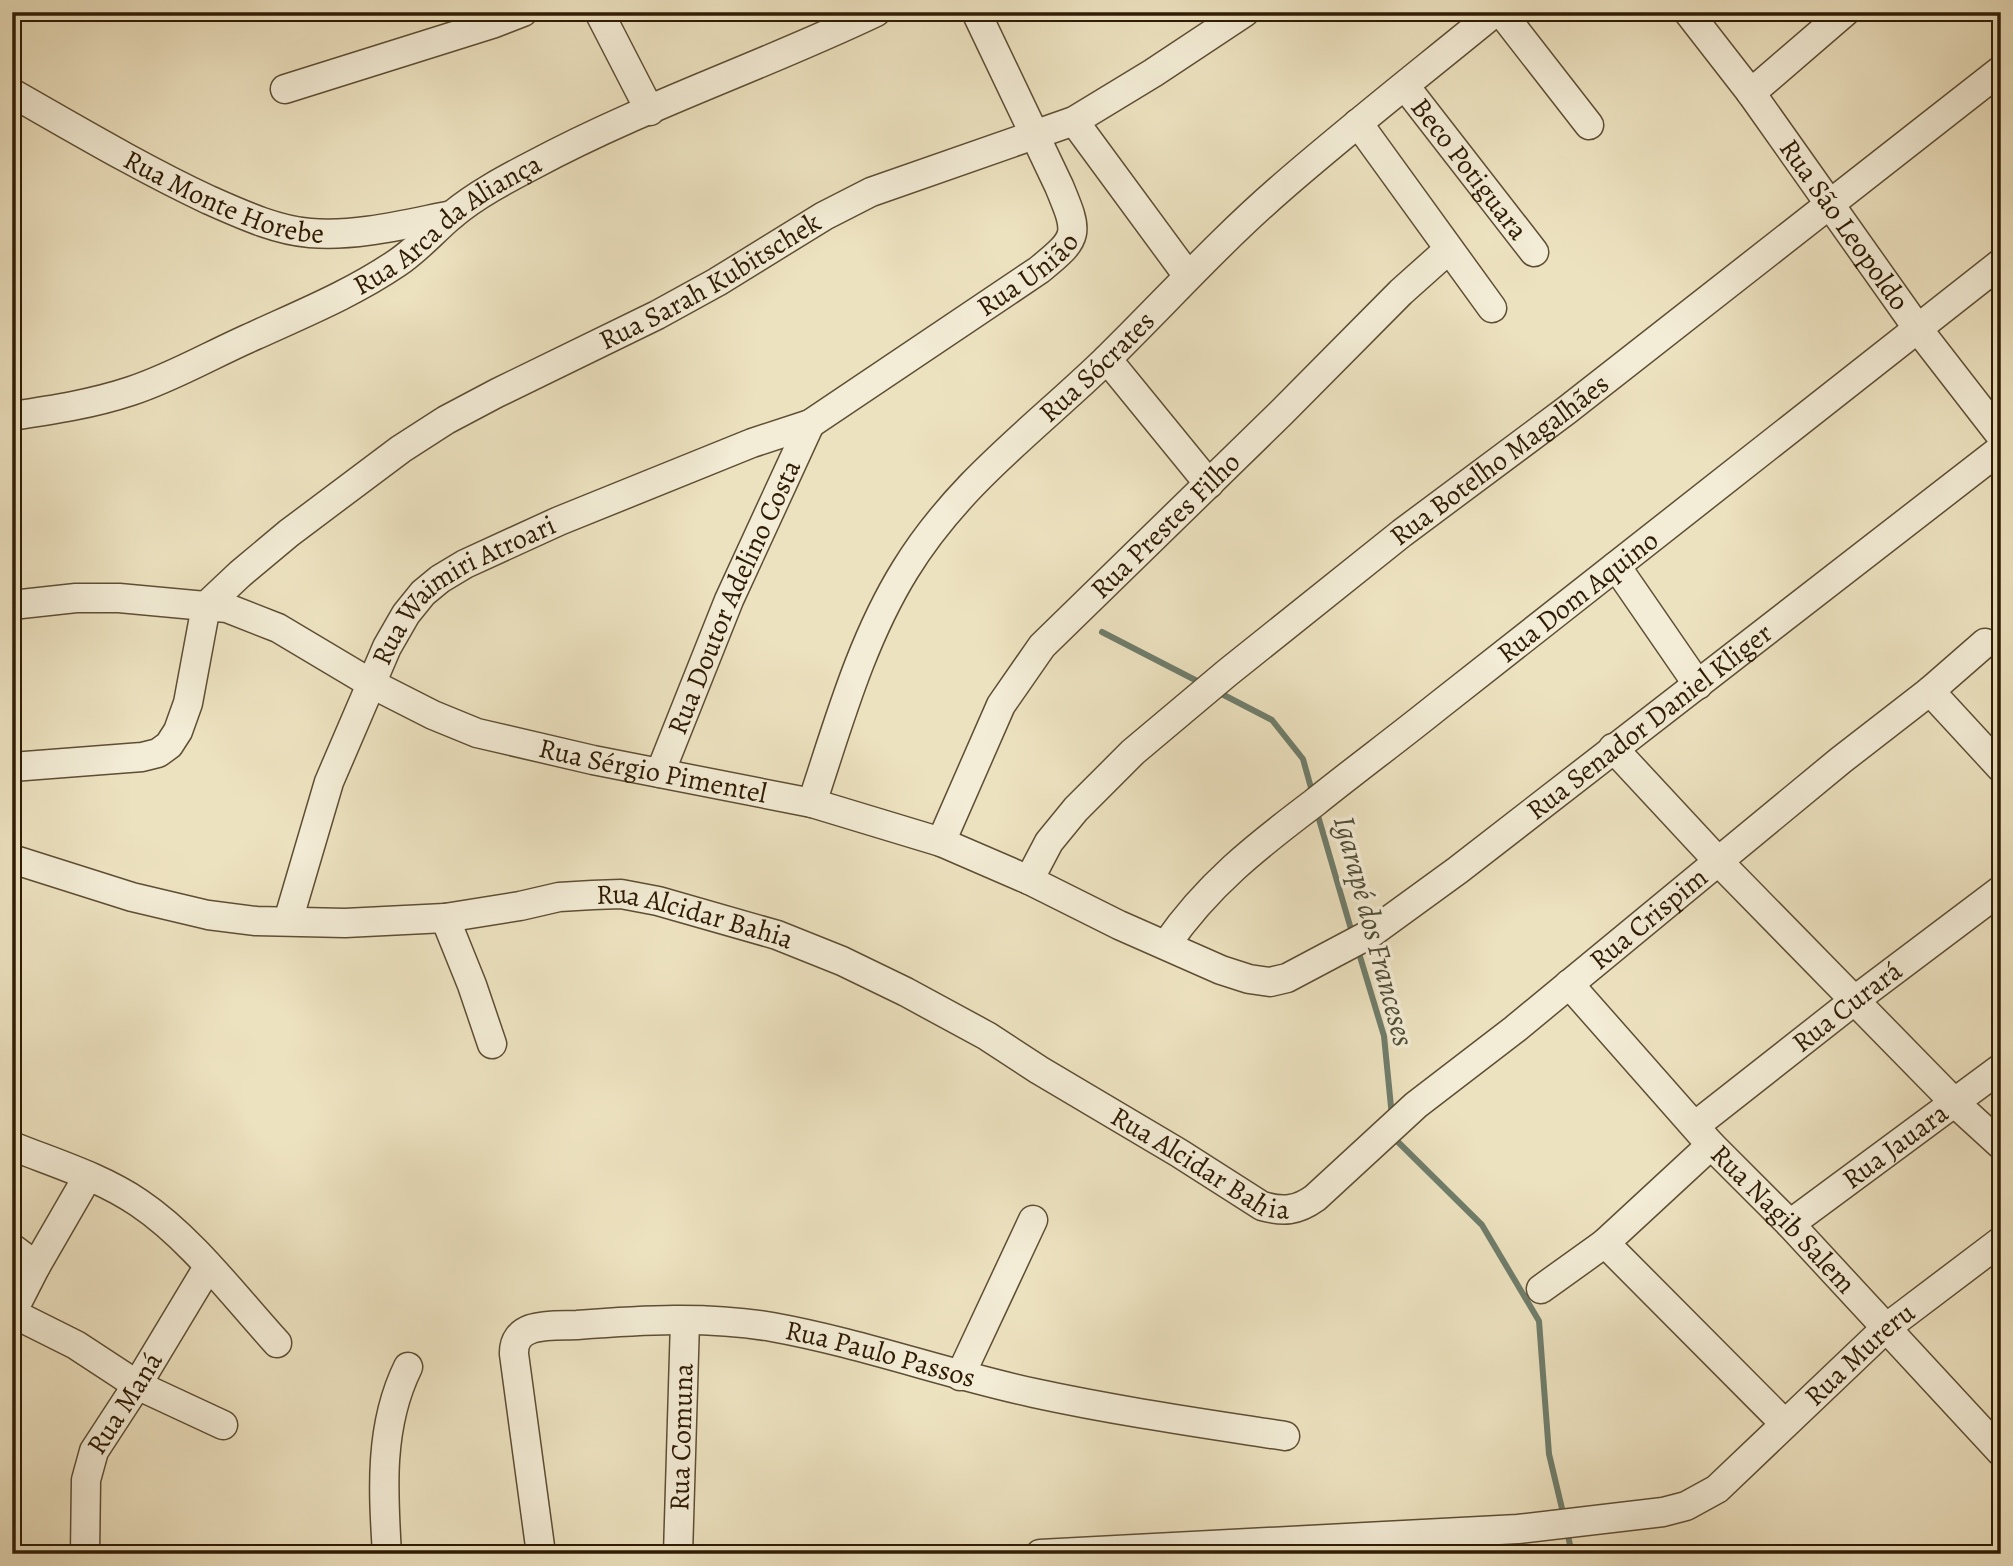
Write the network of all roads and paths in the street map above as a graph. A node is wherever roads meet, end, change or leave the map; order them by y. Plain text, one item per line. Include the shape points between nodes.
1 (523, 12) edge
2 (599, 12) edge
3 (876, 12) edge
4 (976, 12) edge
5 (1245, 12) edge
6 (1495, 12) edge
7 (1501, 12) edge
8 (1688, 12) edge
9 (1845, 12) edge
10 (2001, 70) edge
11 (1405, 86) junction
12 (285, 89) dead end
13 (12, 93) edge
14 (1751, 93) junction
15 (650, 111) junction
16 (1074, 121) junction
17 (1358, 123) junction
18 (1589, 125) dead end
19 (1035, 135) junction
20 (1828, 204) junction
21 (452, 215) junction
22 (1448, 250) junction
23 (1534, 253) dead end
24 (2001, 262) edge
25 (1188, 276) junction
26 (1492, 308) dead end
27 (1918, 328) junction
28 (1107, 359) junction
29 (12, 416) edge
30 (810, 424) junction
31 (2001, 436) edge
32 (2001, 449) edge
33 (1209, 484) junction
34 (1616, 566) junction
35 (12, 605) edge
36 (205, 606) junction
37 (1985, 643) dead end
38 (372, 684) junction
39 (1698, 685) junction
40 (1930, 691) junction
41 (1613, 748) junction
42 (12, 767) edge
43 (2001, 768) edge
44 (660, 773) junction
45 (812, 803) junction
46 (941, 842) junction
47 (12, 859) edge
48 (1718, 861) junction
49 (1029, 880) junction
50 (2001, 890) edge
51 (445, 918) junction
52 (288, 921) junction
53 (1166, 945) junction
54 (1287, 978) joint
55 (1569, 984) junction
56 (1855, 1000) junction
57 (492, 1044) dead end
58 (2001, 1068) edge
59 (1955, 1103) junction
60 (1703, 1135) junction
61 (2001, 1145) edge
62 (12, 1146) edge
63 (89, 1176) junction
64 (1315, 1198) joint
65 (1033, 1220) dead end
66 (1790, 1224) junction
67 (2001, 1241) edge
68 (1605, 1243) junction
69 (12, 1248) edge
70 (36, 1266) junction
71 (208, 1267) junction
72 (1541, 1289) dead end
73 (12, 1312) edge
74 (685, 1321) junction
75 (1886, 1328) junction
76 (277, 1343) dead end
77 (408, 1367) dead end
78 (960, 1376) junction
79 (137, 1385) junction
80 (1784, 1423) junction
81 (223, 1425) dead end
82 (1995, 1434) edge
83 (1284, 1436) dead end
84 (1304, 1546) edge
85 (1138, 1551) edge
86 (85, 1554) edge
87 (387, 1554) edge
88 (541, 1554) edge
89 (678, 1554) edge
90 (1040, 1554) edge

1 - 12 street
2 - 15 street
3 - 15 street, Rua Arca da Aliança
4 - 19 street, Rua União
5 - 16 street, Rua Sarah Kubitschek
6 - 11 street, Rua Sócrates
7 - 18 street
8 - 14 street, Rua São Leopoldo
9 - 14 street
10 - 20 street, Rua Botelho Magalhães
11 - 17 street, Rua Sócrates
11 - 23 street, Beco Potiguara
13 - 21 street, Rua Monte Horebe via 138,165 280,228 326,234
14 - 20 street, Rua São Leopoldo
15 - 21 street, Rua Arca da Aliança via 534,164
16 - 19 street, Rua Sarah Kubitschek
16 - 25 street
17 - 22 street
17 - 25 street, Rua Sócrates via 1278,190
19 - 30 street, Rua União via 1070,212 1074,230 1070,241 1040,270
19 - 36 street, Rua Sarah Kubitschek via 872,192 717,282 446,420 328,503
20 - 27 street, Rua São Leopoldo
20 - 49 street, Rua Botelho Magalhães via 1567,410 1402,533 1133,752 1049,842
21 - 29 street, Rua Arca da Aliança via 429,239 369,282 177,373 93,402
22 - 26 street
22 - 33 street, Rua Prestes Filho
24 - 27 street, Rua Dom Aquino
25 - 28 street, Rua Sócrates
27 - 31 street, Rua São Leopoldo
27 - 34 street, Rua Dom Aquino
28 - 33 street
28 - 45 street, Rua Sócrates via 1004,451 928,535 877,621
30 - 38 street, Rua Waimiri Atroari via 571,516 456,569 423,593 405,614
30 - 44 street, Rua Doutor Adelino Costa via 729,600
32 - 39 street, Rua Senador Daniel Kliger
33 - 46 street, Rua Prestes Filho via 1051,637 1020,675 1001,705
34 - 39 street
34 - 53 street, Rua Dom Aquino via 1232,868 1186,916
35 - 36 street, Rua Sérgio Pimentel via 119,598
36 - 38 street, Rua Sérgio Pimentel via 227,608 278,628
36 - 42 street via 188,703 169,745 142,757
37 - 40 street, Rua Crispim
38 - 44 street, Rua Sérgio Pimentel via 477,733
38 - 52 street, Rua Waimiri Atroari via 329,782
39 - 41 street, Rua Senador Daniel Kliger
40 - 43 street
40 - 48 street, Rua Crispim
41 - 48 street
41 - 54 street, Rua Senador Daniel Kliger via 1370,933
44 - 45 street, Rua Sérgio Pimentel
45 - 46 street, Rua Sérgio Pimentel
46 - 49 street, Rua Sérgio Pimentel
47 - 52 street, Rua Alcidar Bahia via 132,897 208,915
48 - 55 street, Rua Crispim
48 - 56 street
49 - 53 street, Rua Sérgio Pimentel
50 - 56 street, Rua Curará
51 - 52 street, Rua Alcidar Bahia
51 - 57 street
51 - 64 street, Rua Alcidar Bahia via 559,897 621,894 777,934 863,971 987,1036 1262,1206 1288,1210
53 - 54 street, Rua Sérgio Pimentel via 1249,979 1270,982
55 - 60 street, Rua Nagib Salem
55 - 64 street, Rua Crispim via 1416,1105
56 - 59 street
56 - 60 street, Rua Curará
58 - 59 street, Rua Jauara
59 - 61 street
59 - 66 street, Rua Jauara
60 - 66 street, Rua Nagib Salem
60 - 68 street, Rua Curará
62 - 63 street
63 - 70 street
63 - 71 street via 138,1202 169,1226
65 - 78 street
66 - 75 street, Rua Nagib Salem
67 - 75 street, Rua Mureru
68 - 72 street, Rua Curará
68 - 80 street
69 - 70 street
70 - 73 street
71 - 76 street
71 - 79 street, Rua Maná
73 - 79 street via 76,1345
74 - 78 street, Rua Paulo Passos via 771,1327
74 - 88 street, Rua Paulo Passos via 533,1328 514,1343
74 - 89 street, Rua Comuna
75 - 80 street, Rua Mureru
75 - 82 street, Rua Nagib Salem
77 - 87 street via 398,1388 385,1444
78 - 83 street, Rua Paulo Passos via 1036,1394
79 - 81 street
79 - 86 street, Rua Maná via 94,1451 86,1480
80 - 84 street, Rua Mureru via 1705,1497 1663,1512
84 - 85 street, Rua Mureru
85 - 90 street, Rua Mureru

